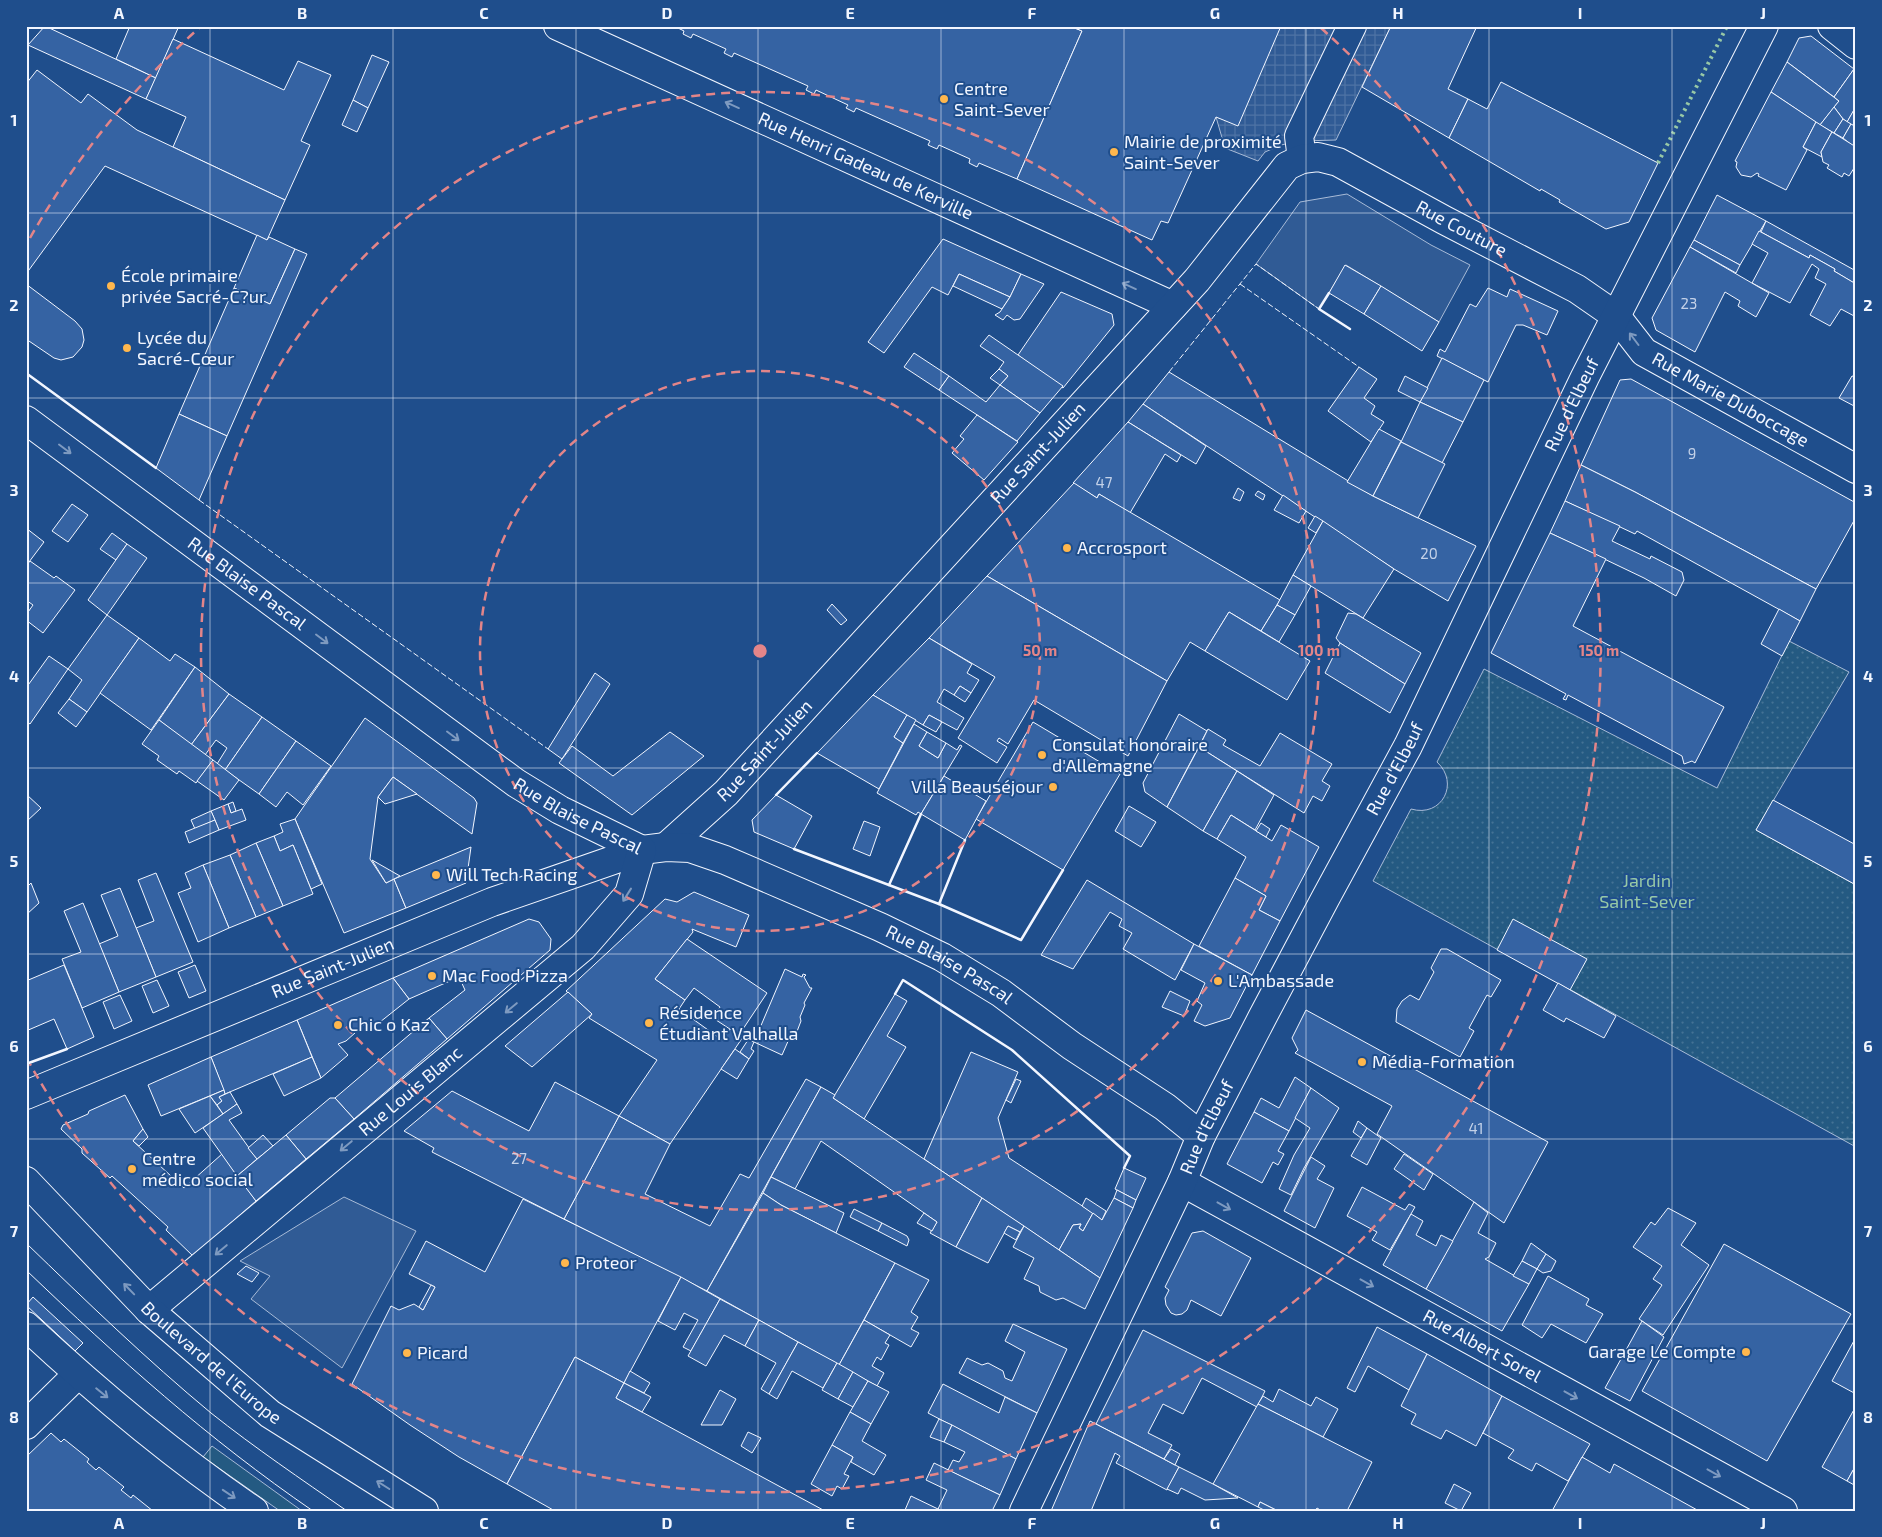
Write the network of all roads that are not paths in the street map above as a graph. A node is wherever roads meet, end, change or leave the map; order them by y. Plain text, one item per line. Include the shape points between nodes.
1 (558, 26) edge
2 (1352, 26) edge
3 (1764, 26) edge
4 (1832, 26) edge
5 (1856, 45) edge
6 (1302, 159) junction
7 (1173, 306) junction
8 (1616, 316) junction
9 (26, 420) edge
10 (1856, 469) edge
11 (654, 848) junction
12 (26, 1095) edge
13 (1201, 1136) junction
14 (26, 1181) edge
15 (1182, 1182) junction
16 (149, 1310) junction
17 (26, 1326) edge
18 (78, 1374) junction
19 (26, 1425) edge
20 (254, 1511) edge
21 (424, 1511) edge
22 (1024, 1511) edge
23 (1783, 1511) edge

7 -> 1 street, Rue Henri Gadeau de Kerville
2 - 6 street via 1299,136
3 - 8 street, Rue d'Elbeuf
4 - 5 street
6 - 7 street, Rue Saint-Julien via 1287,166 1209,266
6 - 8 street, Rue Couture via 1318,157 1338,162 1577,289
7 - 11 street, Rue Saint-Julien via 726,793
10 -> 8 street, Rue Marie Duboccage via 1644,352
8 - 13 street, Rue d'Elbeuf via 1408,746
9 -> 11 street, Rue Blaise Pascal via 516,782 560,810
11 - 12 street, Rue Saint-Julien via 492,902
11 - 13 street, Rue Blaise Pascal via 690,848 725,860 942,957 1001,993 1072,1046 1165,1107
11 -> 16 street, Rue Louis Blanc via 629,894 583,947
13 - 15 street, Rue d'Elbeuf
16 -> 14 street, Boulevard de l'Europe
15 - 22 street, Rue d'Elbeuf
15 -> 23 street, Rue Albert Sorel
21 -> 16 street, Boulevard de l'Europe via 270,1414
17 - 18 street
18 - 19 street
18 -> 20 street via 213,1483

